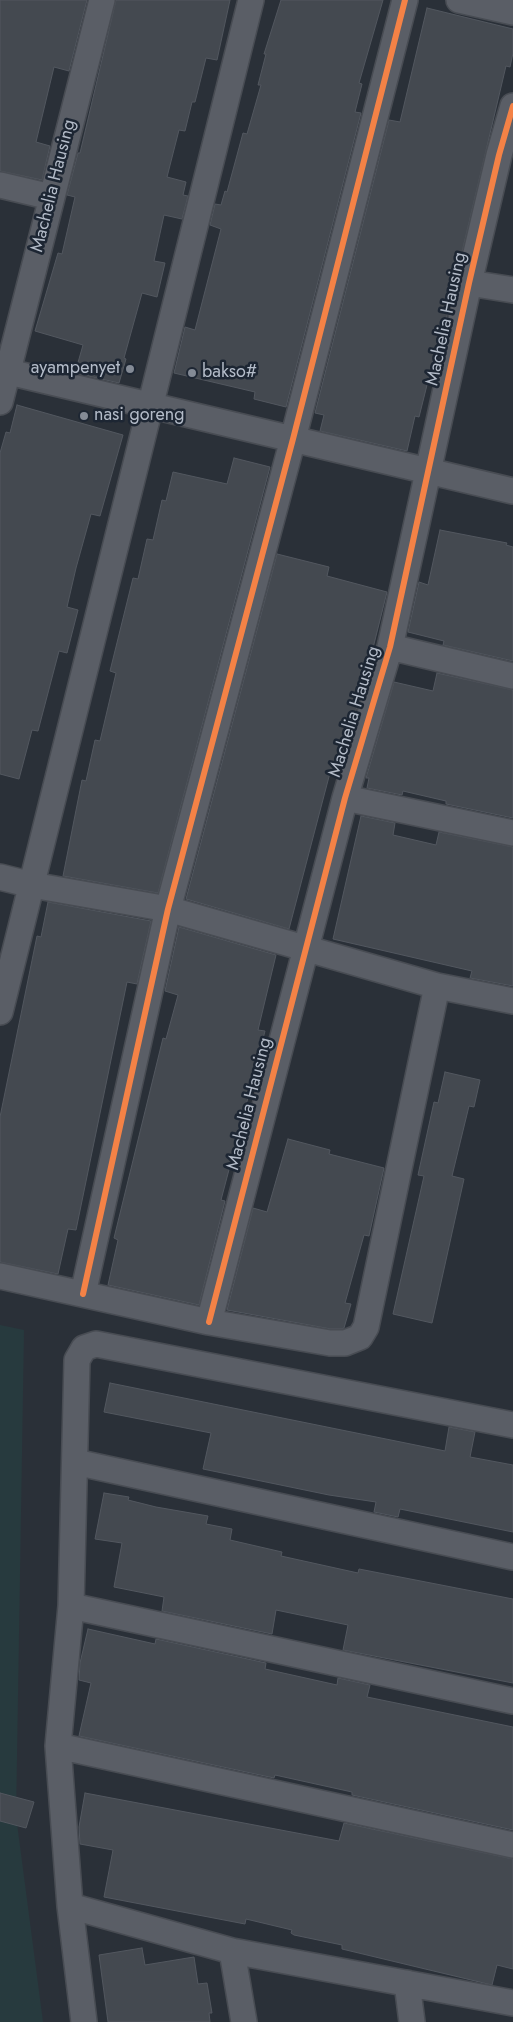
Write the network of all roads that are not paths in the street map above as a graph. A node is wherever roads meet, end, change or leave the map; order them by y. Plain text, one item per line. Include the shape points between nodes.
1 (102, 0) edge
2 (251, 0) edge
3 (405, 0) edge
4 (459, 0) edge
5 (513, 12) edge
6 (513, 106) edge
7 (506, 157) edge
8 (0, 186) edge
9 (51, 197) junction
10 (469, 283) junction
11 (513, 290) edge
12 (4, 370) edge
13 (0, 402) edge
14 (152, 405) junction
15 (292, 439) junction
16 (430, 471) junction
17 (513, 491) edge
18 (390, 647) junction
19 (513, 676) edge
20 (344, 798) junction
21 (513, 833) edge
22 (0, 877) edge
23 (32, 885) junction
24 (168, 909) junction
25 (305, 949) junction
26 (437, 986) junction
27 (513, 1001) edge
28 (0, 1012) edge
29 (0, 1276) edge
30 (83, 1294) junction
31 (209, 1322) junction
32 (513, 1425) edge
33 (76, 1462) junction
34 (513, 1557) edge
35 (70, 1606) junction
36 (513, 1700) edge
37 (58, 1746) junction
38 (513, 1845) edge
39 (70, 1906) junction
40 (232, 1951) junction
41 (407, 1983) junction
42 (513, 2003) edge
43 (84, 2022) edge
44 (244, 2022) edge
45 (412, 2022) edge
46 (509, 2022) edge

1 - 9 street, Machelia Hausing
2 - 14 street
3 - 15 street
4 - 5 street
6 - 7 street, Machelia Hausing
7 - 10 street, Machelia Hausing
8 - 9 street
9 - 12 street, Machelia Hausing
10 - 11 street, Machelia Hausing
10 - 16 street, Machelia Hausing
12 - 13 street, Machelia Hausing
12 - 14 street
14 - 15 street
14 - 23 street
15 - 16 street
15 - 24 street
16 - 17 street
16 - 18 street, Machelia Hausing
18 - 19 street, Machelia Hausing
18 - 20 street, Machelia Hausing
20 - 21 street, Machelia Hausing
20 - 25 street, Machelia Hausing
22 - 23 street
23 - 24 street
23 - 28 street
24 - 25 street
24 - 30 street
25 - 26 street
25 - 31 street, Machelia Hausing
26 - 27 street
26 - 31 street via 366,1327 360,1337 345,1343 330,1342
29 - 30 street
30 - 31 street
32 - 33 street via 96,1344 84,1348 77,1360
33 - 34 street
33 - 35 street
35 - 36 street
35 - 37 street
37 - 38 street
37 - 39 street
39 - 40 street
39 - 43 street
40 - 41 street
40 - 44 street
41 - 42 street
41 - 45 street
42 - 46 street

